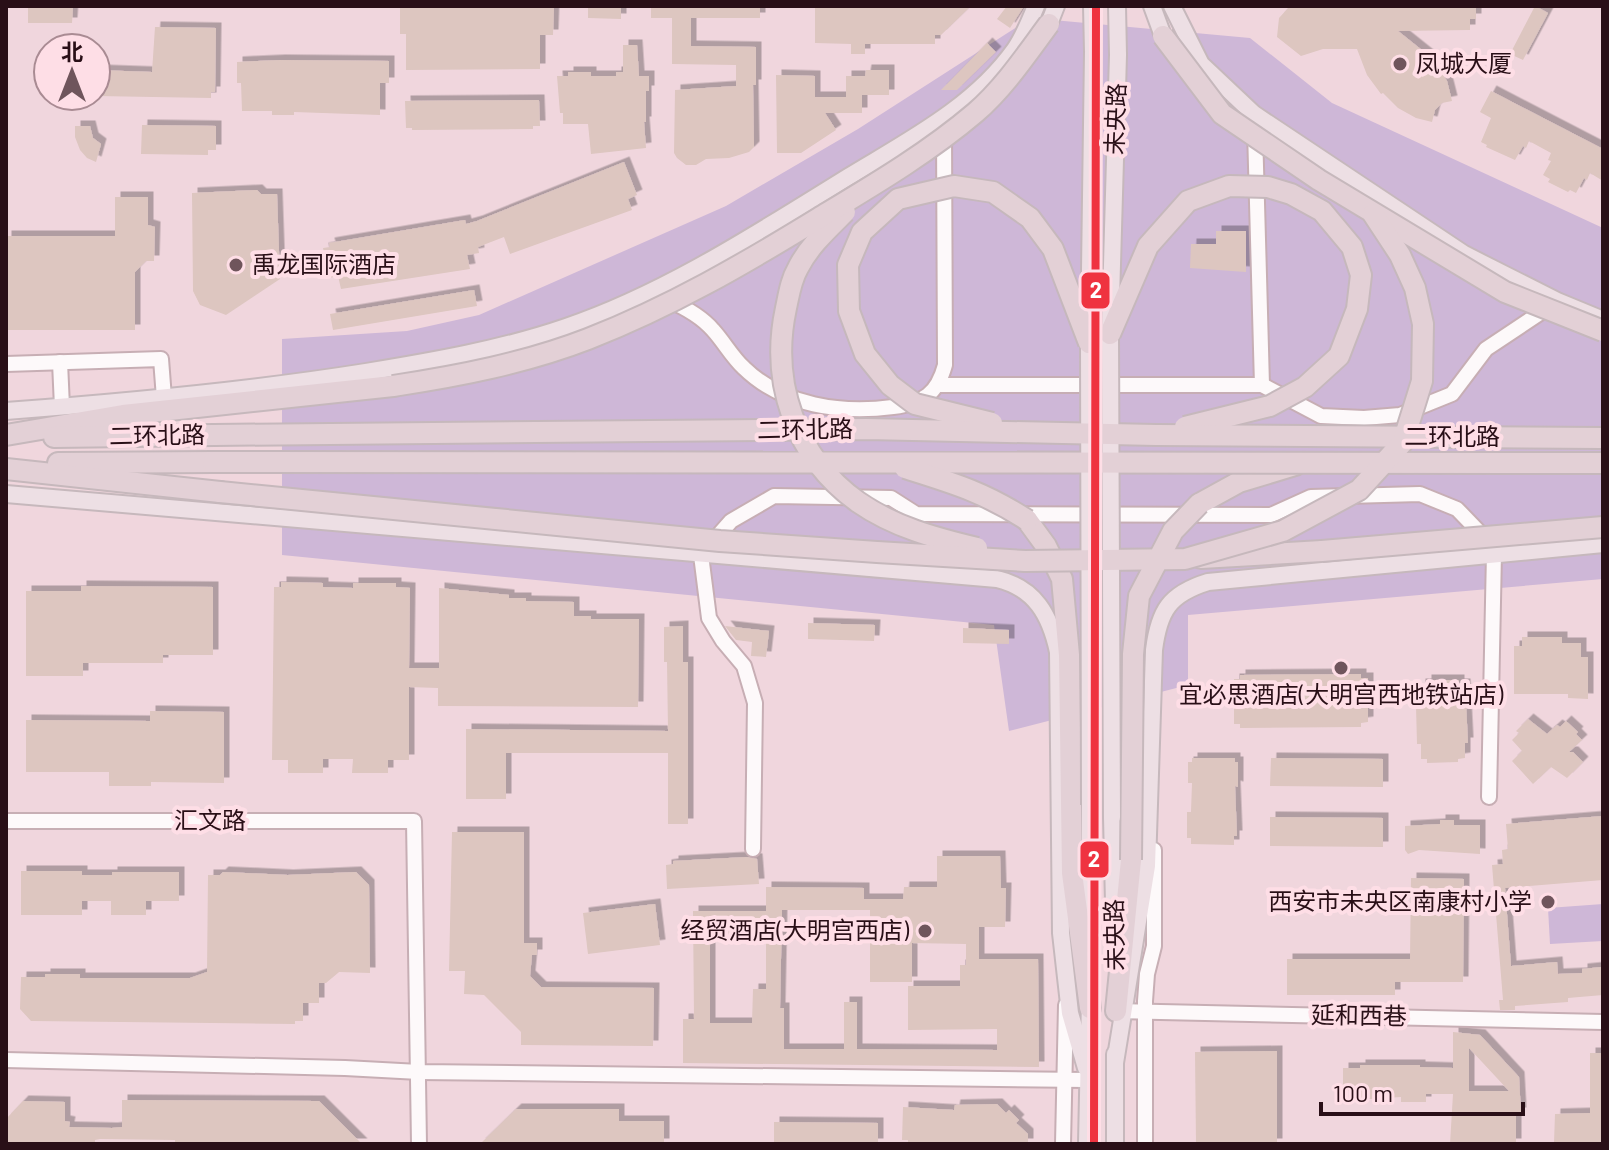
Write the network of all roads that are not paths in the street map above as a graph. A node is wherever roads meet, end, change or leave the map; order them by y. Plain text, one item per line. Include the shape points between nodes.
1 (1036, 6) edge
2 (1092, 6) edge
3 (1117, 6) edge
4 (1152, 6) edge
5 (1172, 6) edge
6 (1052, 15) edge
7 (1163, 36) joint
8 (1254, 114) junction
9 (944, 117) junction
10 (874, 184) junction
11 (1373, 214) junction
12 (649, 292) junction
13 (1557, 301) junction
14 (1603, 320) edge
15 (1603, 331) edge
16 (1110, 334) junction
17 (1089, 343) junction
18 (60, 362) junction
19 (6, 364) edge
20 (940, 385) junction
21 (1262, 385) junction
22 (164, 398) junction
23 (62, 407) junction
24 (6, 411) edge
25 (1025, 431) junction
26 (1156, 435) junction
27 (6, 436) edge
28 (1603, 438) edge
29 (886, 462) junction
30 (1306, 462) junction
31 (1603, 463) edge
32 (6, 466) edge
33 (6, 494) edge
34 (1603, 527) edge
35 (1603, 544) edge
36 (1494, 553) junction
37 (701, 555) junction
38 (1185, 559) junction
39 (1025, 561) junction
40 (1489, 797) dead end
41 (6, 821) edge
42 (1148, 823) junction
43 (753, 849) dead end
44 (1066, 980) junction
45 (1090, 1008) junction
46 (1120, 1011) junction
47 (1145, 1011) junction
48 (1603, 1022) edge
49 (6, 1060) edge
50 (419, 1072) junction
51 (1086, 1074) junction
52 (1063, 1079) junction
53 (419, 1144) edge
54 (1063, 1144) edge
55 (1087, 1144) edge
56 (1115, 1144) edge
57 (1145, 1144) edge

1 - 9 main road via 1015,49
2 - 17 main road, 未央路, bridge
3 - 16 main road, 未央路, bridge
4 - 7 main road
5 - 8 main road via 1201,64
6 - 10 highway, bridge via 1000,89 975,113
7 - 11 highway, bridge via 1222,114
8 - 13 main road via 1464,254
8 - 21 street
9 - 12 main road
9 - 20 street via 945,365
10 - 27 highway, bridge via 722,277 619,326 480,371 393,386 123,415
10 - 39 highway, bridge via 814,244 790,286 780,355 793,419 822,466 858,502 910,529
11 - 15 highway, bridge via 1505,292
11 - 38 highway, bridge via 1415,288 1423,324 1422,381 1403,442 1359,490 1283,531
12 - 20 street via 686,308 713,329 761,382 796,399 823,407 876,410 919,401
12 - 22 main road via 566,327 475,351 325,378
13 - 14 main road
13 - 21 street via 1486,349 1452,394 1400,415 1321,416
16 - 26 highway, bridge via 1148,246 1188,201 1229,186 1291,194 1322,211 1352,247 1361,275 1357,309 1339,356 1305,387 1270,406
16 - 46 main road, 未央路, bridge via 1112,817
17 - 25 highway, bridge via 1053,249 1030,218 993,192 954,186 898,199 862,232 848,265 849,311 865,354 890,385 915,404
17 - 45 main road, 未央路, bridge
18 - 19 street
18 - 22 street via 161,359
18 - 23 street
20 - 21 street
22 - 23 main road
23 - 24 main road
25 - 26 highway, 二环北路, bridge
25 - 27 highway, 二环北路, bridge
26 - 28 highway, 二环北路, bridge
29 - 30 highway, 二环北路, bridge
29 - 32 highway, 二环北路, bridge
29 - 45 highway, bridge via 983,494 1027,520 1062,579 1069,655 1072,873
30 - 31 highway, 二环北路, bridge
30 - 46 highway, bridge via 1239,482 1199,504 1173,531 1139,596 1133,654 1131,860
32 - 39 highway, bridge via 720,541
33 - 37 main road
34 - 38 highway, bridge
35 - 36 main road
36 - 37 street via 1457,509 1420,494 1311,497 1271,515 916,514 891,498 774,496 731,521
36 - 40 street
36 - 42 main road via 1208,582 1179,595 1165,608 1157,628
37 - 43 street via 709,618 744,666 755,703
37 - 44 main road via 997,579 1020,587 1041,605 1058,652
38 - 39 highway, bridge
41 - 50 street, 汇文路 via 414,821
42 - 46 main road via 1147,866
42 - 47 street via 1155,855 1155,917
44 - 51 main road
44 - 52 street
45 - 51 main road, 未央路
46 - 47 street, 延和西巷
46 - 56 main road, 未央路
47 - 48 street, 延和西巷
47 - 57 street
49 - 50 street
50 - 52 street
50 - 53 street
51 - 52 street
51 - 55 main road, 未央路
52 - 54 street

